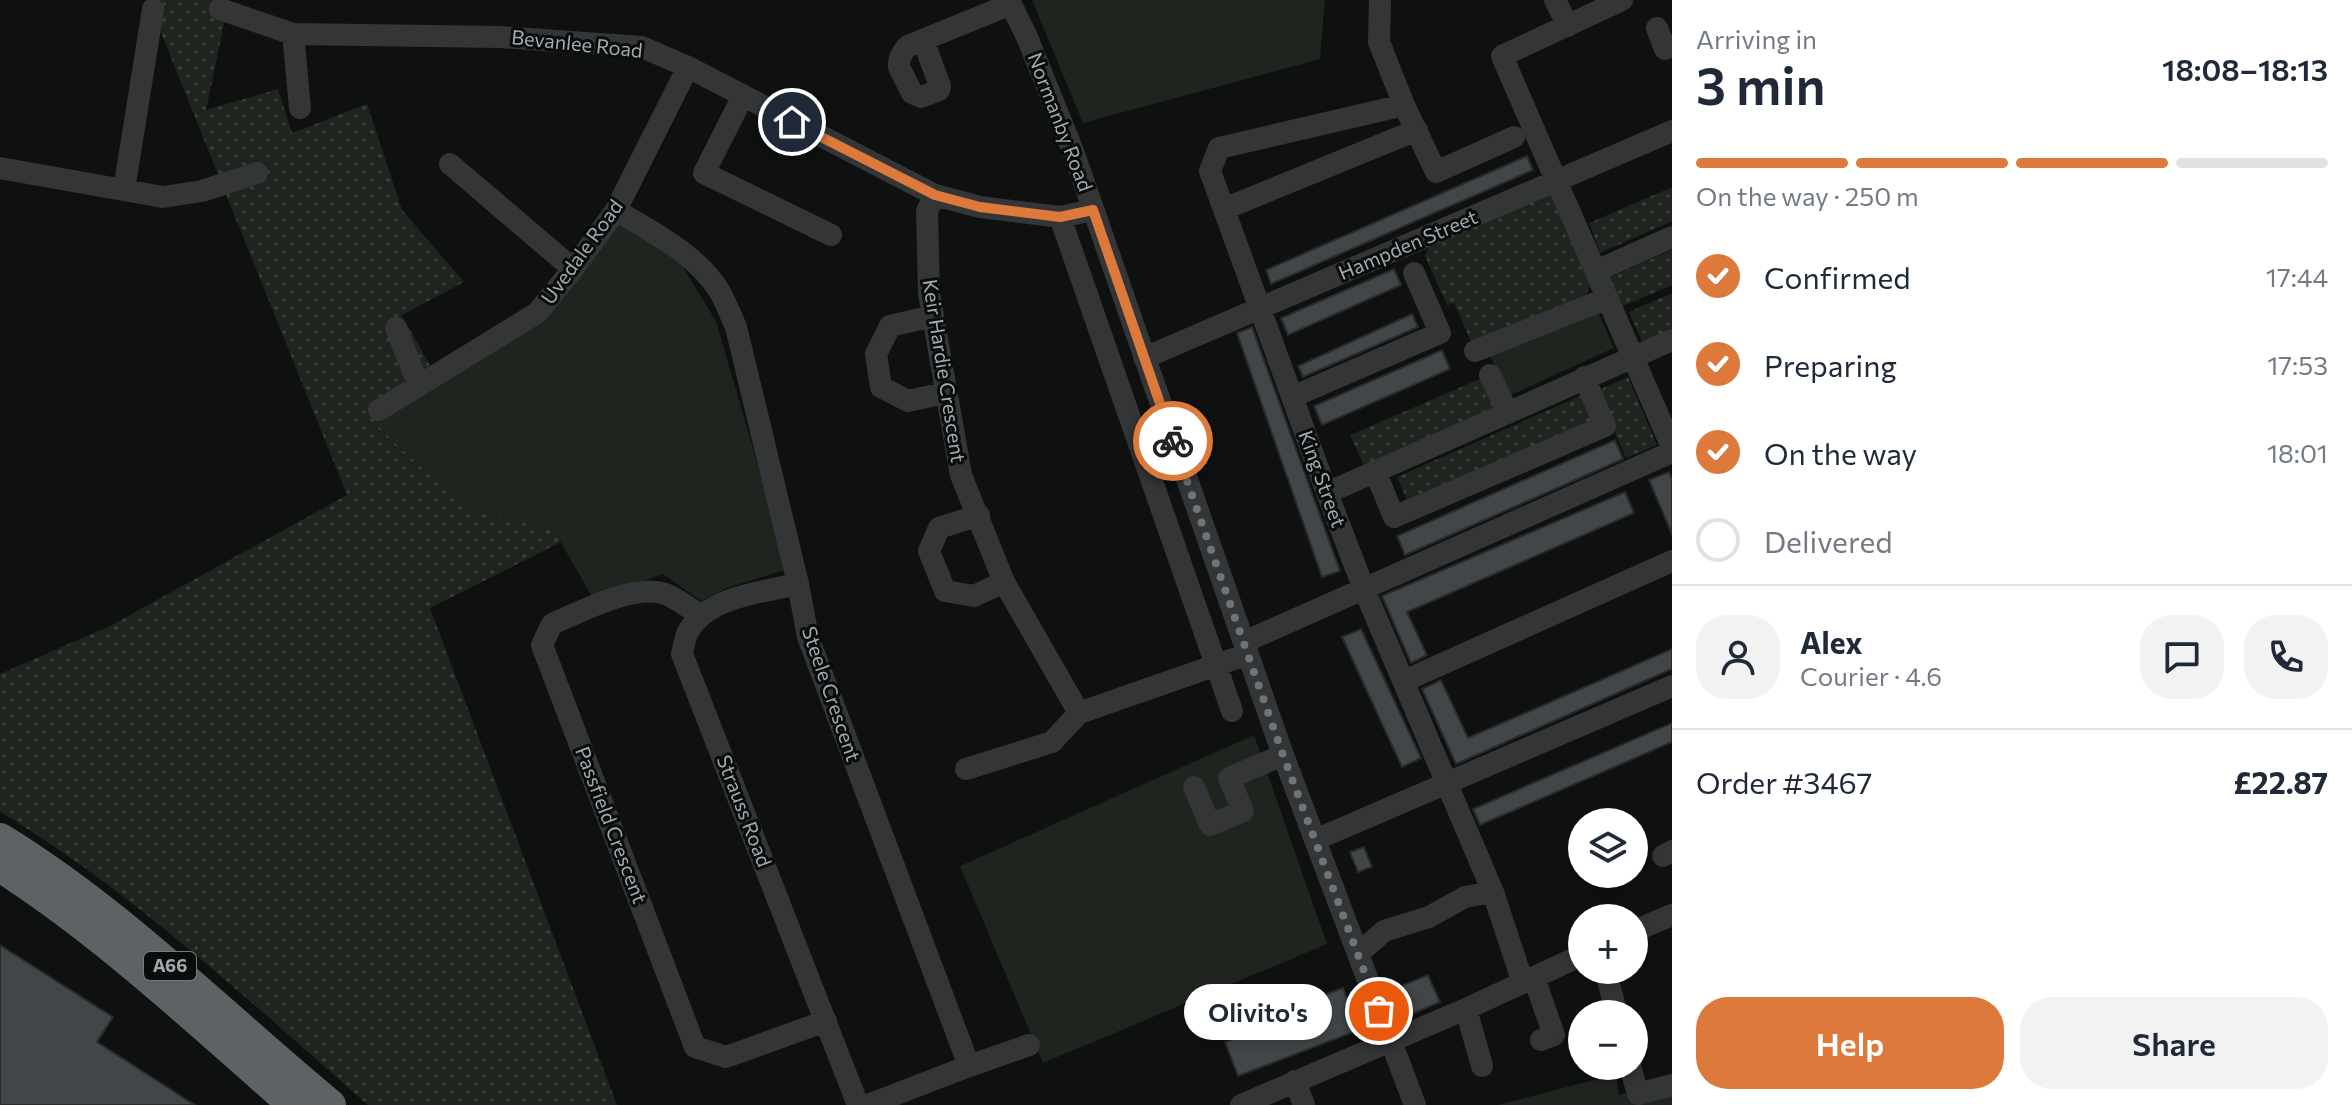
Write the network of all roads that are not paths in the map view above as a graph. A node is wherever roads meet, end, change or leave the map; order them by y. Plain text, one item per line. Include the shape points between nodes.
1 (1380, 0) edge
2 (1555, 0) edge
3 (1622, 0) edge
4 (1010, 2) edge
5 (153, 9) dead end
6 (220, 9) dead end
7 (1568, 26) junction
8 (1657, 28) dead end
9 (293, 34) junction
10 (923, 40) dead end
11 (1672, 46) edge
12 (688, 67) junction
13 (743, 96) junction
14 (1404, 105) junction
15 (300, 108) dead end
16 (1417, 130) junction
17 (1672, 131) edge
18 (1514, 137) dead end
19 (450, 164) dead end
20 (0, 168) edge
21 (257, 173) dead end
22 (1557, 181) junction
23 (124, 190) junction
24 (935, 195) junction
25 (1224, 209) junction
26 (616, 210) junction
27 (1093, 210) junction
28 (1060, 217) junction
29 (831, 235) dead end
30 (1667, 239) edge
31 (573, 269) junction
32 (1596, 271) junction
33 (1414, 273) dead end
34 (1608, 298) junction
35 (1260, 309) junction
36 (933, 316) junction
37 (396, 328) dead end
38 (1672, 340) edge
39 (1475, 351) dead end
40 (1634, 357) junction
41 (1144, 358) junction
42 (1490, 375) dead end
43 (1584, 377) junction
44 (419, 386) junction
45 (945, 393) junction
46 (1292, 397) junction
47 (379, 410) dead end
48 (1508, 413) junction
49 (1672, 450) edge
50 (1375, 471) junction
51 (1327, 493) junction
52 (979, 515) junction
53 (1668, 563) edge
54 (1004, 582) junction
55 (798, 584) junction
56 (1364, 589) junction
57 (701, 615) junction
58 (1246, 648) junction
59 (1215, 666) junction
60 (1404, 681) junction
61 (1662, 691) edge
62 (1232, 711) dead end
63 (1079, 713) junction
64 (1283, 755) junction
65 (966, 769) dead end
66 (1448, 783) junction
67 (1194, 787) dead end
68 (0, 839) edge
69 (1315, 840) junction
70 (0, 866) edge
71 (1493, 892) junction
72 (1672, 915) edge
73 (1648, 925) edge
74 (1358, 954) junction
75 (1568, 961) edge
76 (1528, 980) junction
77 (1466, 1009) junction
78 (826, 1021) junction
79 (1390, 1040) junction
80 (1541, 1040) dead end
81 (1029, 1045) dead end
82 (969, 1066) junction
83 (1482, 1066) dead end
84 (1634, 1080) edge
85 (1295, 1081) junction
86 (1672, 1085) edge
87 (294, 1105) edge
88 (330, 1105) edge
89 (858, 1105) edge
90 (868, 1105) edge
91 (1241, 1105) edge
92 (1304, 1105) edge
93 (1415, 1105) edge

1 - 14 street via 1379,42
2 - 7 street
3 - 7 street
4 - 10 street
4 - 27 street, Normanby Road
5 - 23 street
6 - 9 street, Bevanlee Road
7 - 22 street via 1502,56
8 - 11 street via 1665,49
9 - 12 street, Bevanlee Road via 500,37 642,47
9 - 15 street
12 - 13 street, Bevanlee Road
12 - 26 street, Uvedale Road
13 - 24 street, Bevanlee Road
13 - 29 street via 704,173
14 - 16 street
14 - 25 street, King Street via 1219,148 1210,171
16 - 18 street via 1436,172
16 - 25 street
17 - 22 street, Hampden Street
19 - 31 street
20 - 23 street
21 - 23 street via 163,197
22 - 32 street
22 - 35 street, Hampden Street
24 - 28 street, Bevanlee Road via 980,207
24 - 36 street, Keir Hardie Crescent via 927,211
25 - 35 street, King Street
26 - 31 street, Uvedale Road
26 - 55 street, Steele Crescent via 686,253 721,294 736,327
27 - 28 street, Bevanlee Road
27 - 41 street, Normanby Road
28 - 59 street
30 - 32 street
31 - 44 street, Uvedale Road via 537,313
32 - 34 street
33 - 46 street via 1440,333
34 - 39 street
34 - 40 street
35 - 41 street, Hampden Street
35 - 46 street, King Street
36 - 45 street, Keir Hardie Crescent
36 - 45 street via 890,326 876,354 881,387 908,401
37 - 44 street
38 - 40 street
40 - 43 street
40 - 49 street
41 - 58 street, Normanby Road
42 - 48 street
43 - 48 street
43 - 50 street via 1605,426 1394,517
44 - 47 street, Uvedale Road
45 - 52 street, Keir Hardie Crescent via 961,475
46 - 51 street, King Street
48 - 50 street
49 - 56 street
50 - 51 street
51 - 56 street, King Street
52 - 54 street, Keir Hardie Crescent
52 - 54 street via 939,528 929,551 945,591 974,596
53 - 60 street
54 - 63 street, Keir Hardie Crescent
55 - 57 street via 721,603
55 - 82 street, Steele Crescent via 808,637
56 - 58 street
56 - 60 street, King Street
57 - 78 street, Strauss Road via 688,631 682,654
57 - 78 street, Passfield Crescent via 662,593 635,593 552,624 542,645 695,1047 726,1057
58 - 59 street
58 - 64 street, Normanby Road
59 - 62 street
59 - 63 street
60 - 66 street, King Street
61 - 66 street
63 - 65 street via 1052,742
64 - 67 street via 1229,778 1243,811 1210,825
64 - 69 street, Normanby Road
66 - 69 street
66 - 71 street, King Street
68 - 88 highway, A66 via 92,902
69 - 74 street, Normanby Road
70 - 87 highway, A66 via 128,960
71 - 74 street via 1465,897 1429,917 1384,931
71 - 76 street, King Street
72 - 73 street
74 - 79 street, Normanby Road
75 - 76 street
76 - 77 street
76 - 80 street, King Street via 1554,1035
77 - 79 street
77 - 83 street
78 - 89 street, Strauss Road
79 - 85 street
79 - 93 street, Normanby Road
81 - 82 street
82 - 90 street
84 - 86 street via 1638,1094
85 - 91 street
85 - 92 street

